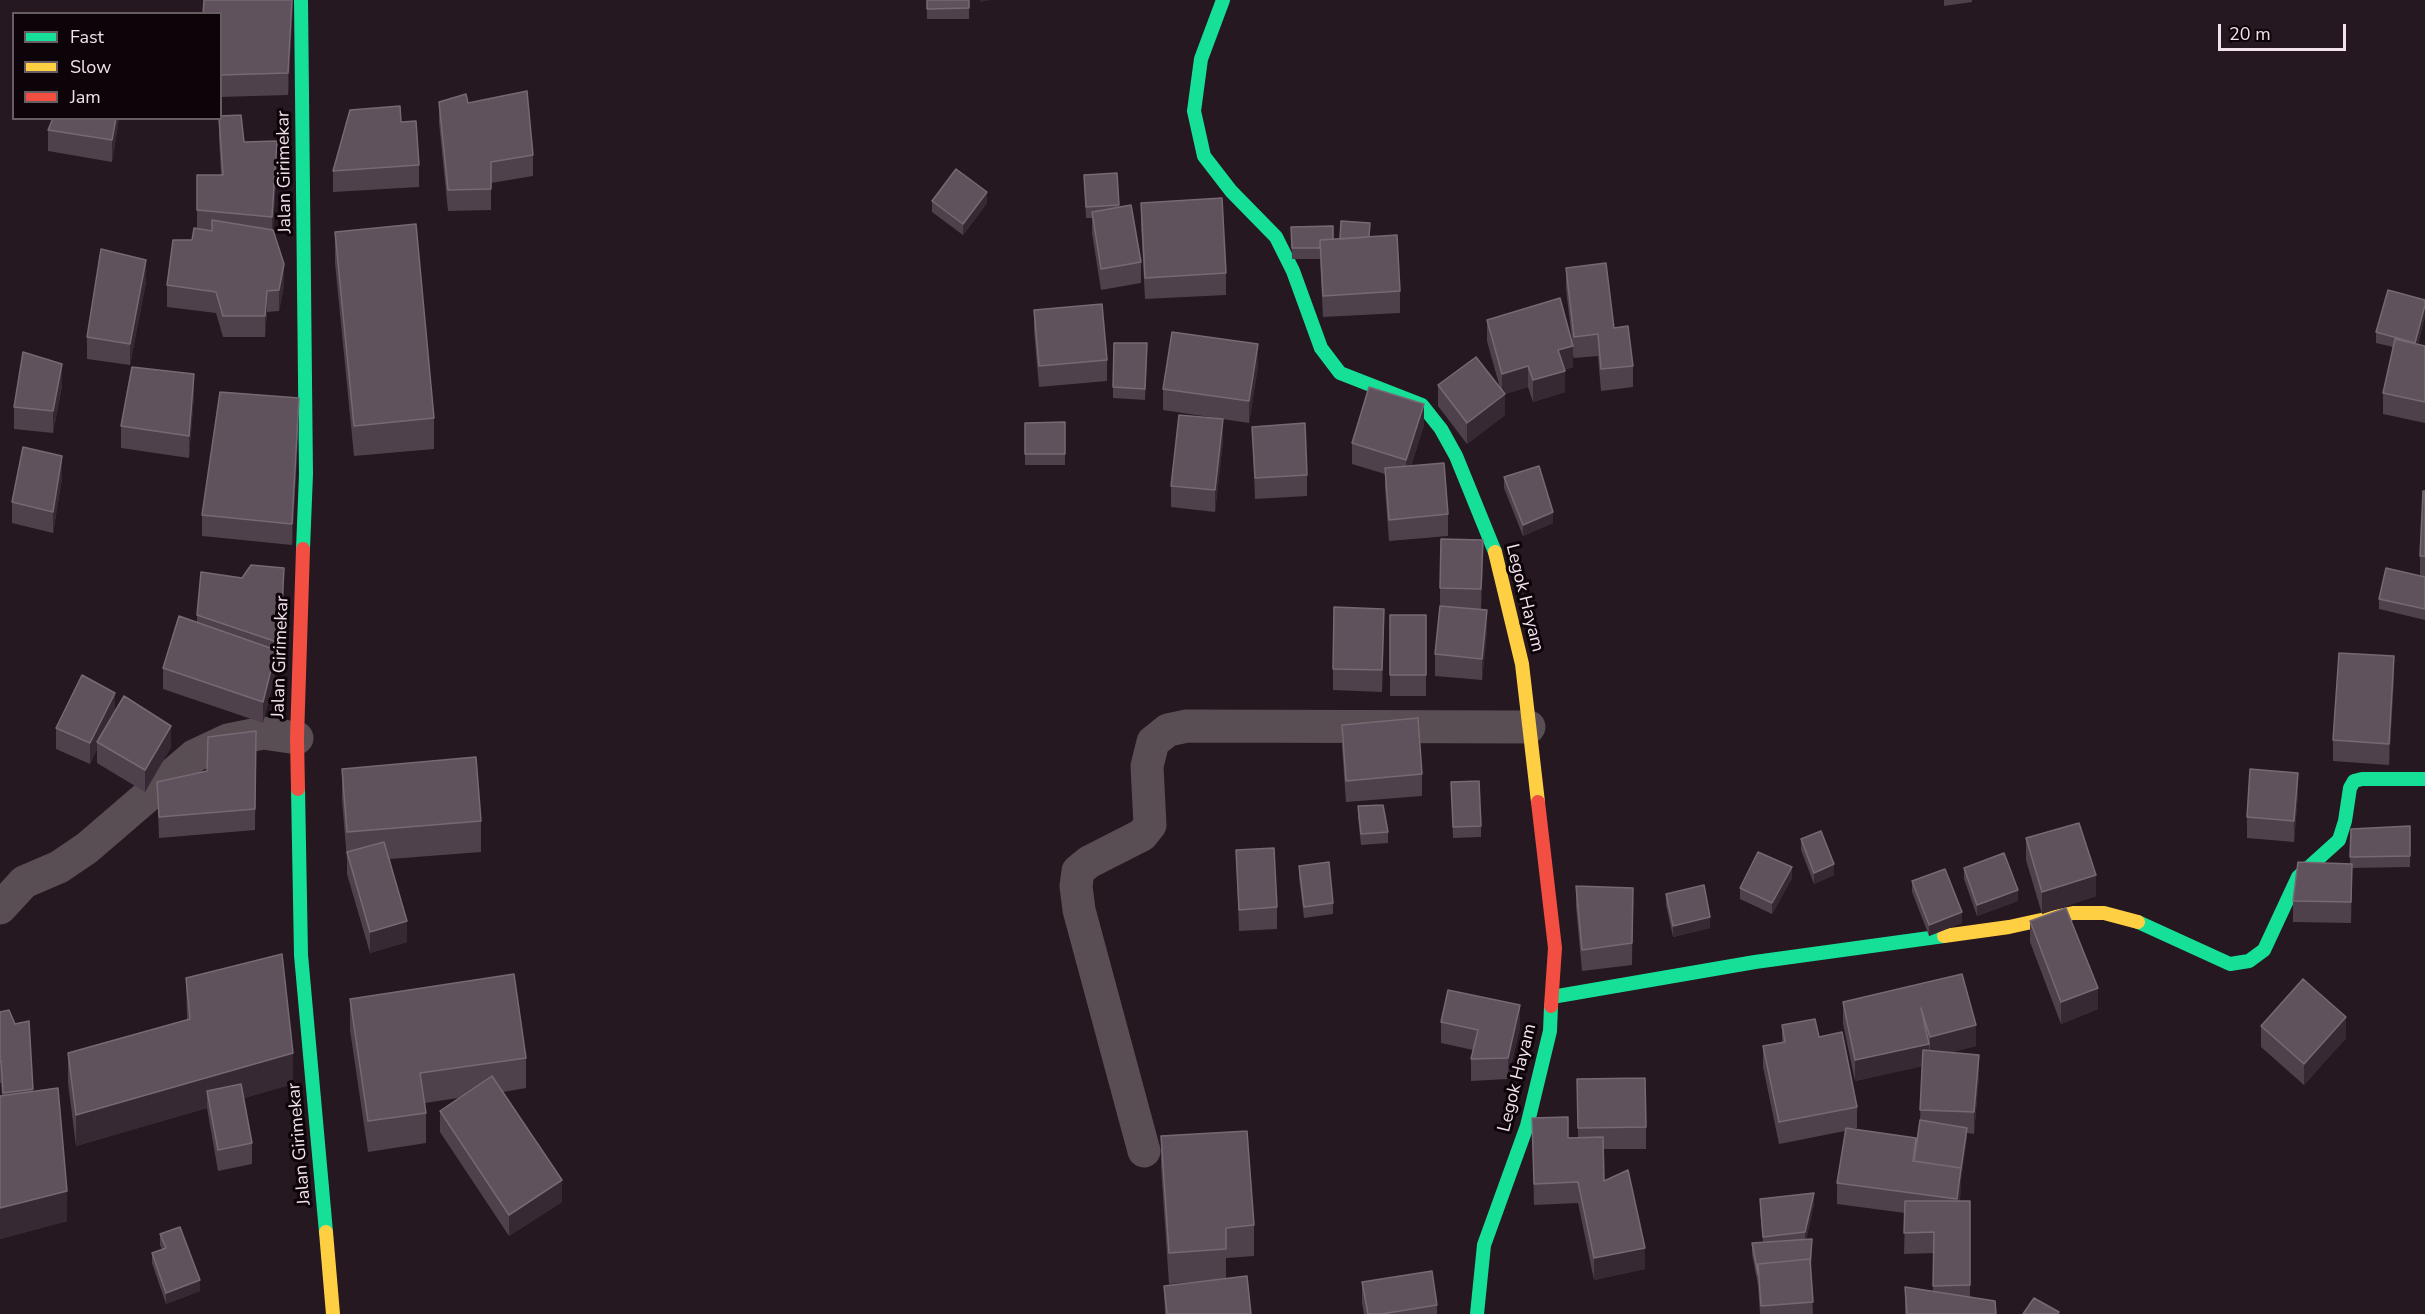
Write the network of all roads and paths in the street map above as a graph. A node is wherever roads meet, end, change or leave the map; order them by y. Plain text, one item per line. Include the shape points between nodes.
1 (301, 0) edge
2 (1223, 0) edge
3 (1529, 727) junction
4 (297, 738) junction
5 (2425, 779) edge
6 (0, 908) edge
7 (1552, 997) junction
8 (1144, 1151) dead end
9 (333, 1314) edge
10 (1477, 1314) edge

1 - 4 street, Jalan Girimekar via 306,474
2 - 3 street, Legok Hayam via 1201,59 1194,111 1204,156 1231,191 1276,237 1321,348 1340,373 1422,405 1441,429 1499,562 1522,664
3 - 7 street, Legok Hayam via 1555,948
3 - 8 street via 1187,726 1168,730 1153,742 1147,765 1149,825 1142,835 1078,871 1076,886 1078,910
4 - 6 street via 263,733 228,740 194,756 87,848 59,867 24,882
4 - 9 street, Jalan Girimekar via 302,955
5 - 7 street via 2354,781 2339,840 2298,877 2264,950 2249,961 2230,964 2142,922 2104,913 2073,913 2009,927 1755,962
7 - 10 street, Legok Hayam via 1550,1031 1527,1126 1484,1245

